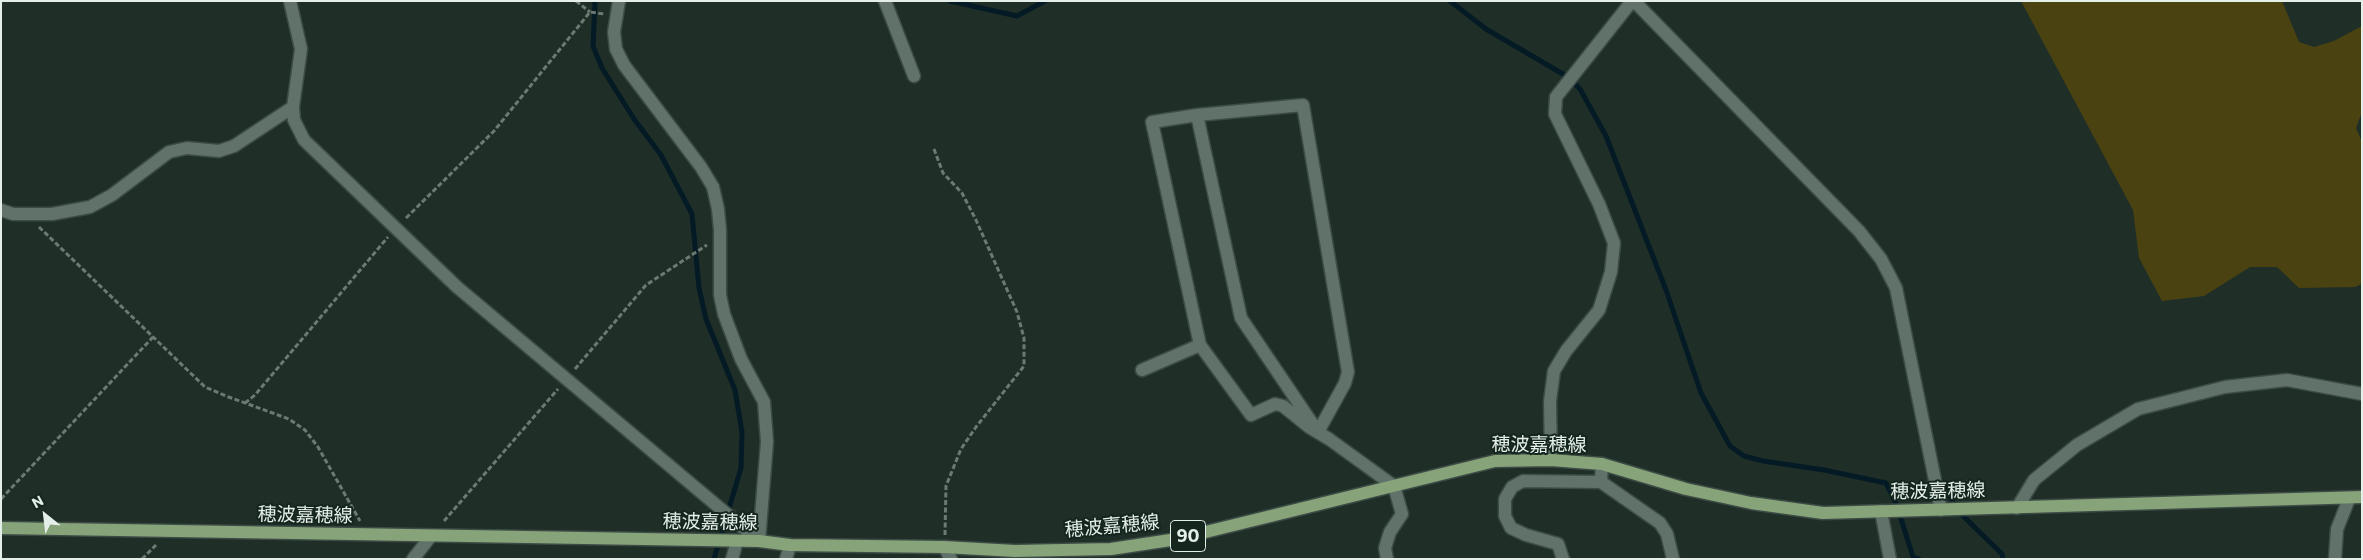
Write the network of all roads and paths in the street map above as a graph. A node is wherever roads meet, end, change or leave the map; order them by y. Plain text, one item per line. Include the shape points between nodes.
1 (290, 1) edge
2 (576, 1) edge
3 (619, 1) edge
4 (885, 1) edge
5 (1633, 1) edge
6 (590, 12) junction
7 (617, 16) junction
8 (914, 76) dead end
9 (293, 106) junction
10 (1198, 115) junction
11 (934, 149) dead end
12 (1, 210) edge
13 (31, 214) junction
14 (395, 228) junction
15 (153, 337) junction
16 (1200, 345) junction
17 (1142, 370) dead end
18 (2362, 394) edge
19 (245, 403) junction
20 (1318, 432) junction
21 (1551, 460) junction
22 (1602, 464) junction
23 (1601, 482) junction
24 (1394, 486) junction
25 (2356, 498) edge
26 (1, 499) edge
27 (2017, 508) junction
28 (1941, 510) junction
29 (1880, 511) junction
30 (1, 528) edge
31 (367, 535) junction
32 (431, 536) junction
33 (737, 541) junction
34 (759, 541) junction
35 (790, 545) junction
36 (944, 547) junction
37 (413, 559) edge
38 (732, 559) edge
39 (786, 559) edge
40 (950, 559) edge
41 (1387, 559) edge
42 (1563, 559) edge
43 (1673, 559) edge
44 (1890, 559) edge
45 (2335, 559) edge

1 - 9 street via 301,49
2 - 6 path
3 - 7 street
4 - 8 street
5 - 21 street via 1556,97 1555,114 1599,204 1614,243 1611,272 1599,310 1554,371 1550,401
5 - 28 street via 1859,231 1880,259 1896,288
6 - 7 path
6 - 14 path via 494,131
7 - 34 street via 616,48 624,65 713,187 720,230 720,295 724,314 741,359 764,402 767,442
9 - 13 street via 234,146 219,151 187,148 170,152 112,195 90,206 52,214
9 - 14 street via 294,120 304,140
10 - 16 street via 1152,122
10 - 20 street via 1241,318
10 - 20 street via 1303,105 1348,372
11 - 36 path via 944,174 962,193 976,220 1017,312 1024,338 1024,366 961,449 946,486
12 - 13 street
13 - 15 path via 39,228
14 - 19 path
14 - 34 street via 493,318
15 - 19 path via 206,387
15 - 26 path
16 - 17 street
16 - 20 street via 1251,414 1275,404 1283,406
18 - 27 street via 2287,380 2224,387 2138,409 2078,445 2041,474
19 - 31 path via 289,418 305,430 318,447
20 - 24 street
21 - 22 main road, 穂波嘉穂線 / 90
21 - 24 main road, 穂波嘉穂線 / 90 via 1495,461
22 - 23 street
22 - 29 main road, 穂波嘉穂線 / 90 via 1686,489 1751,503 1823,513
23 - 42 street via 1523,481 1512,487 1506,499 1505,516 1511,528 1558,544
23 - 43 street via 1660,523 1668,534
24 - 36 main road, 穂波嘉穂線 / 90 via 1177,539 1111,549 1015,551
24 - 41 street via 1402,514 1390,532 1385,548
25 - 27 main road, 穂波嘉穂線 / 90
25 - 45 street via 2337,529
27 - 28 main road, 穂波嘉穂線 / 90
28 - 29 main road, 穂波嘉穂線 / 90
29 - 44 street
30 - 31 main road, 穂波嘉穂線 / 90
31 - 32 main road, 穂波嘉穂線 / 90
32 - 33 main road, 穂波嘉穂線 / 90
32 - 37 street
33 - 34 main road, 穂波嘉穂線 / 90
33 - 38 street
34 - 35 main road, 穂波嘉穂線 / 90
35 - 36 main road, 穂波嘉穂線 / 90
35 - 39 street
36 - 40 street

